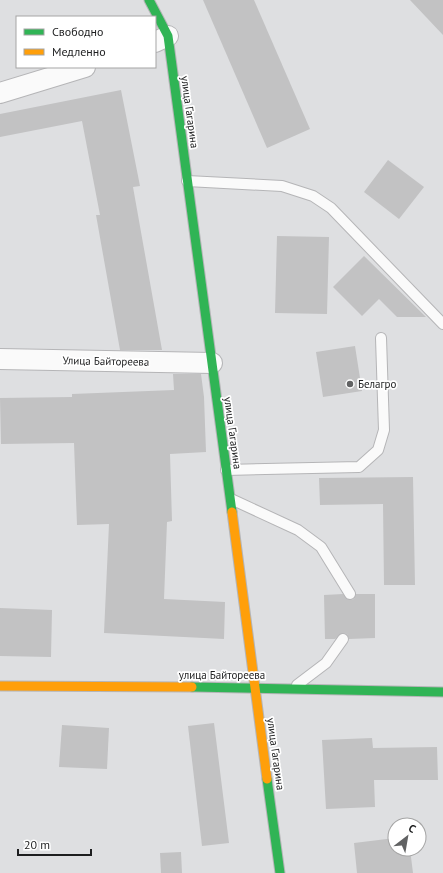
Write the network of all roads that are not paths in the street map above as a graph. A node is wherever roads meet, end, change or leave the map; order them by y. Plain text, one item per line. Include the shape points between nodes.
1 (149, 0) edge
2 (154, 16) edge
3 (156, 21) edge
4 (162, 39) edge
5 (83, 68) edge
6 (0, 93) edge
7 (188, 181) junction
8 (443, 324) edge
9 (381, 338) dead end
10 (0, 359) edge
11 (212, 363) junction
12 (226, 470) junction
13 (230, 499) junction
14 (350, 594) dead end
15 (343, 639) dead end
16 (0, 686) edge
17 (255, 687) junction
18 (294, 688) junction
19 (443, 692) edge
20 (280, 873) edge

1 - 2 main road, улица Гагарина
3 - 4 main road, улица Гагарина
4 - 7 main road, улица Гагарина
5 - 6 street
7 - 8 lane via 282,186 313,196 331,208
7 - 11 main road, улица Гагарина
9 - 12 lane via 384,430 378,450 359,467
10 - 11 street, Улица Байтореева
11 - 12 main road, улица Гагарина
12 - 13 main road, улица Гагарина
13 - 14 lane via 298,530 321,547
13 - 17 main road, улица Гагарина
15 - 18 lane via 326,663
16 - 17 main road, улица Байтореева
17 - 18 main road, улица Байтореева
17 - 20 main road, улица Гагарина
18 - 19 main road, улица Байтореева

